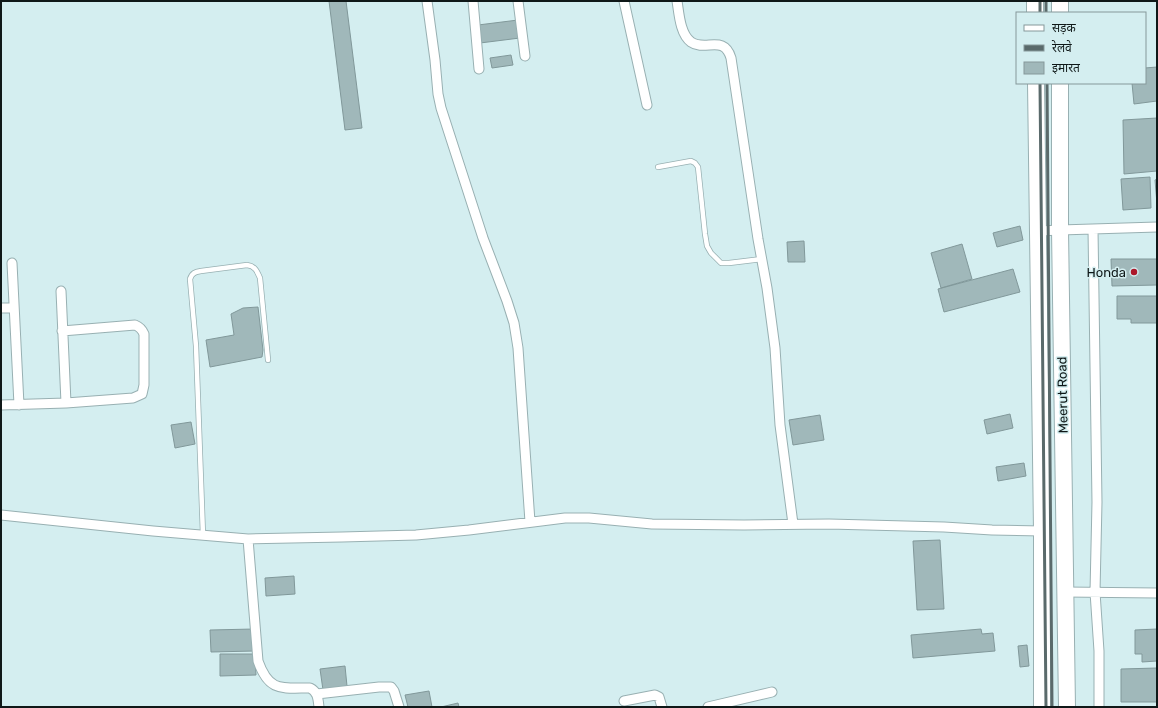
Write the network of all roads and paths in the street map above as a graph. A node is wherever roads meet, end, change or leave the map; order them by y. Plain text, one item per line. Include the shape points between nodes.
1 (427, 1) edge
2 (473, 1) edge
3 (518, 1) edge
4 (624, 1) edge
5 (677, 1) edge
6 (1035, 1) edge
7 (1060, 1) edge
8 (1035, 12) edge
9 (1060, 12) edge
10 (525, 56) dead end
11 (479, 69) dead end
12 (1036, 84) edge
13 (1060, 84) edge
14 (647, 105) dead end
15 (658, 167) dead end
16 (1157, 227) edge
17 (1093, 229) junction
18 (1060, 230) junction
19 (1039, 231) junction
20 (762, 259) junction
21 (12, 263) dead end
22 (61, 291) dead end
23 (1, 308) edge
24 (14, 308) junction
25 (62, 331) junction
26 (268, 360) dead end
27 (66, 403) junction
28 (1, 405) edge
29 (19, 405) junction
30 (1, 515) edge
31 (530, 522) junction
32 (794, 524) junction
33 (1042, 531) junction
34 (203, 535) junction
35 (248, 538) junction
36 (1065, 592) junction
37 (1095, 592) junction
38 (1157, 593) edge
39 (772, 692) dead end
40 (317, 694) junction
41 (624, 700) dead end
42 (319, 707) edge
43 (398, 707) edge
44 (662, 707) edge
45 (708, 707) edge
46 (1042, 707) edge
47 (1067, 707) edge
48 (1099, 707) edge

1 - 31 street via 441,108 483,238 514,323
2 - 11 street
3 - 10 street
4 - 14 street
5 - 20 street via 684,32 692,42 722,45 730,52
6 - 8 highway
7 - 9 highway
12 - 19 highway, Meerut Road
13 - 18 highway, Meerut Road
15 - 20 lane via 691,161 698,167 707,246 716,258 729,263
16 - 17 street
17 - 18 street
17 - 37 street via 1097,502
18 - 19 street
18 - 36 highway, Meerut Road
19 - 33 highway, Meerut Road
20 - 32 street via 768,288 780,425
21 - 24 street
22 - 25 street
23 - 24 street
24 - 29 street
25 - 27 street
25 - 27 street via 135,325 142,329 144,334 142,394 133,398
26 - 34 lane via 260,278 255,269 247,265 192,274 190,279 196,346
27 - 29 street
28 - 29 street
30 - 34 street
31 - 32 street via 589,518 652,524
31 - 35 street via 416,535
32 - 33 street
33 - 46 highway, Meerut Road
34 - 35 street
35 - 40 street via 258,661 262,672 274,686 310,688
36 - 37 street
36 - 47 highway, Meerut Road
37 - 38 street
37 - 48 street
39 - 45 street
40 - 42 street
40 - 43 street via 391,687
41 - 44 street via 658,695

